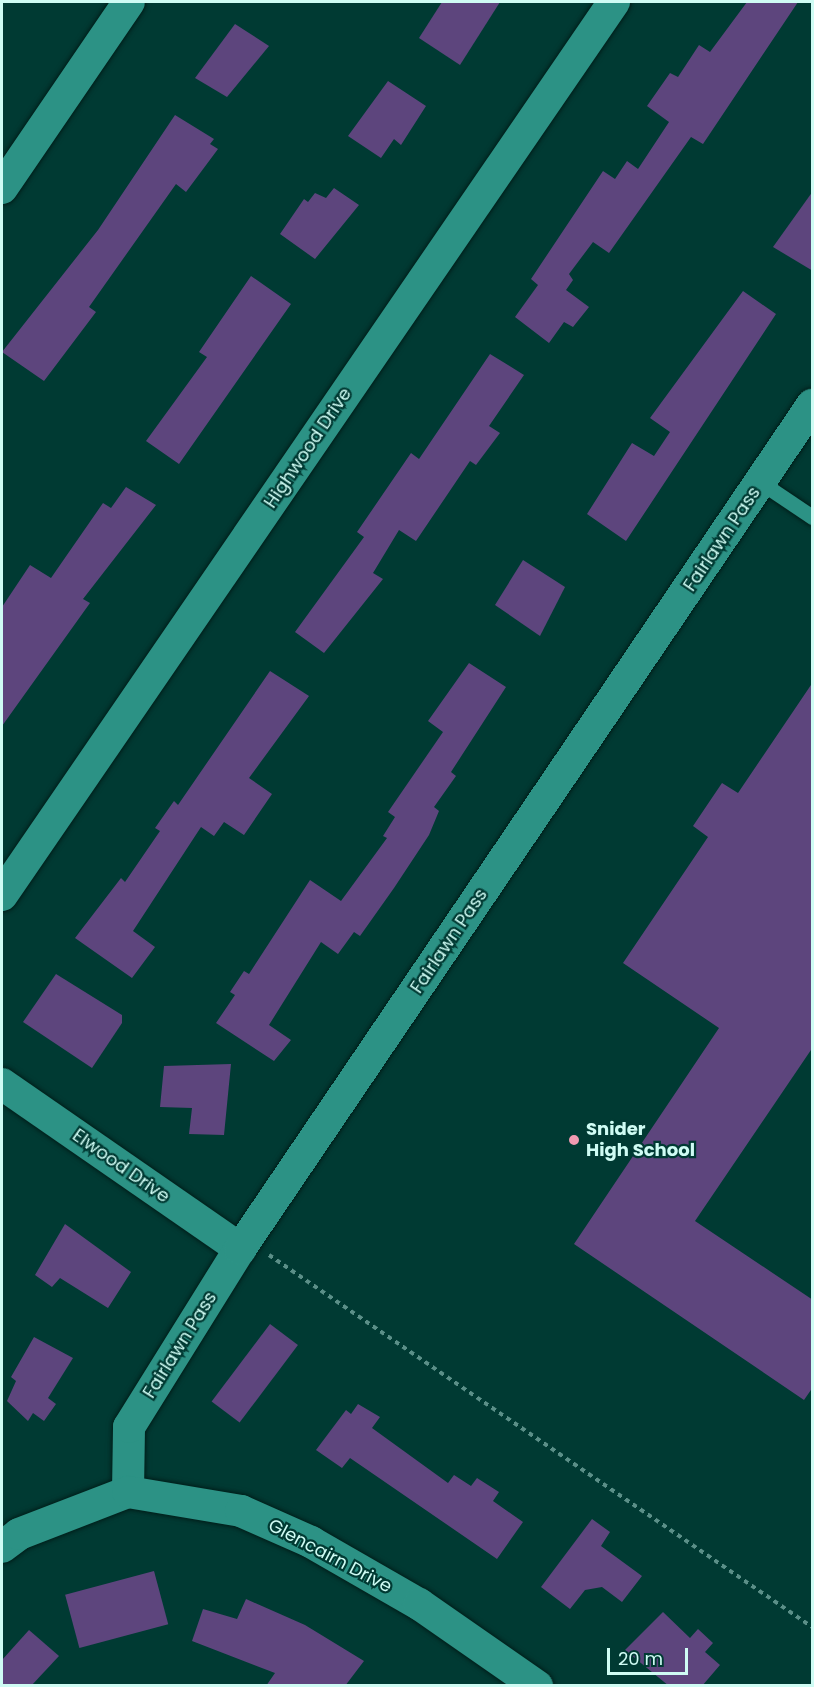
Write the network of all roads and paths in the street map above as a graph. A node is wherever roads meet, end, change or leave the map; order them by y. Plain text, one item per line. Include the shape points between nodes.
1 (129, 2) edge
2 (614, 2) edge
3 (2, 188) edge
4 (813, 405) edge
5 (760, 482) junction
6 (813, 517) edge
7 (2, 895) edge
8 (2, 1084) edge
9 (255, 1252) junction
10 (128, 1492) junction
11 (2, 1546) edge
12 (813, 1627) edge
13 (537, 1686) edge

1 - 3 street
2 - 7 street, Highwood Drive
4 - 5 street, Fairlawn Pass
5 - 6 lane
5 - 9 street, Fairlawn Pass
8 - 9 street, Elwood Drive
9 - 10 street, Fairlawn Pass via 129,1427
9 - 12 path
10 - 11 street via 19,1534
10 - 13 street, Glencairn Drive via 242,1511 311,1542 473,1638

